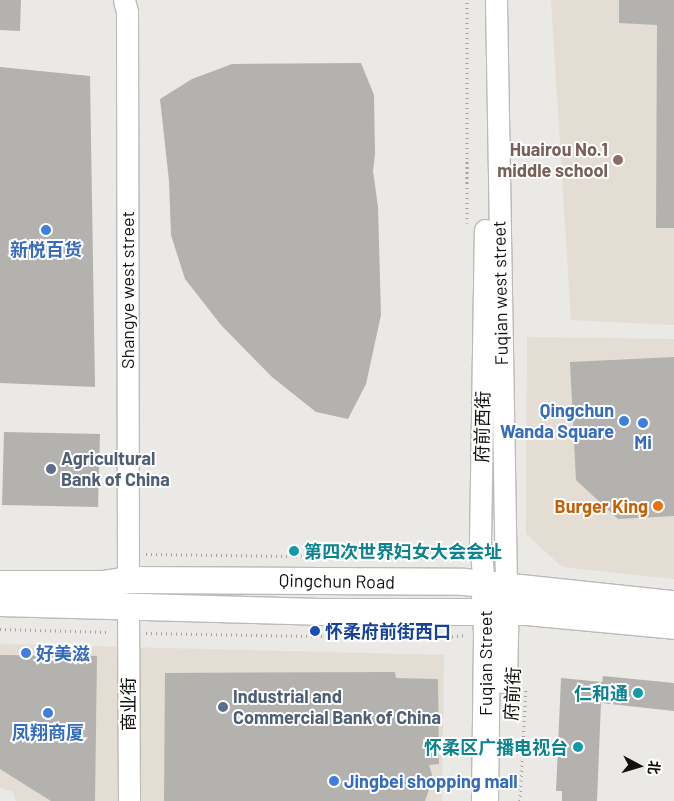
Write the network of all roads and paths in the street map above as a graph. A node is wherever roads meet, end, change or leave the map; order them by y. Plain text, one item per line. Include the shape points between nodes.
1 (124, 0) edge
2 (483, 0) edge
3 (496, 0) edge
4 (128, 580) junction
5 (0, 584) edge
6 (495, 586) junction
7 (0, 603) edge
8 (674, 604) edge
9 (128, 607) junction
10 (496, 613) junction
11 (674, 626) edge
12 (526, 679) dead end
13 (128, 801) edge
14 (484, 801) edge
15 (501, 801) edge
16 (520, 801) edge

1 - 4 street, Shangye west street via 127,11
2 - 6 street, 府前西街 via 486,190 480,542
3 - 6 street, Fuqian west street
4 - 5 main road, Qingchun Road via 103,584
4 - 6 main road, Qingchun Road via 464,582
6 - 8 main road, Qingchun Road
6 - 10 main road, Fuqian Street
7 - 9 main road, Qingchun Road
9 - 10 main road, Qingchun Road
9 - 13 street, 商业街
10 - 11 main road, Qingchun Road via 540,613
10 - 14 main road, Fuqian Street
10 - 15 main road, Fuqian Street
12 - 16 path, 府前街

